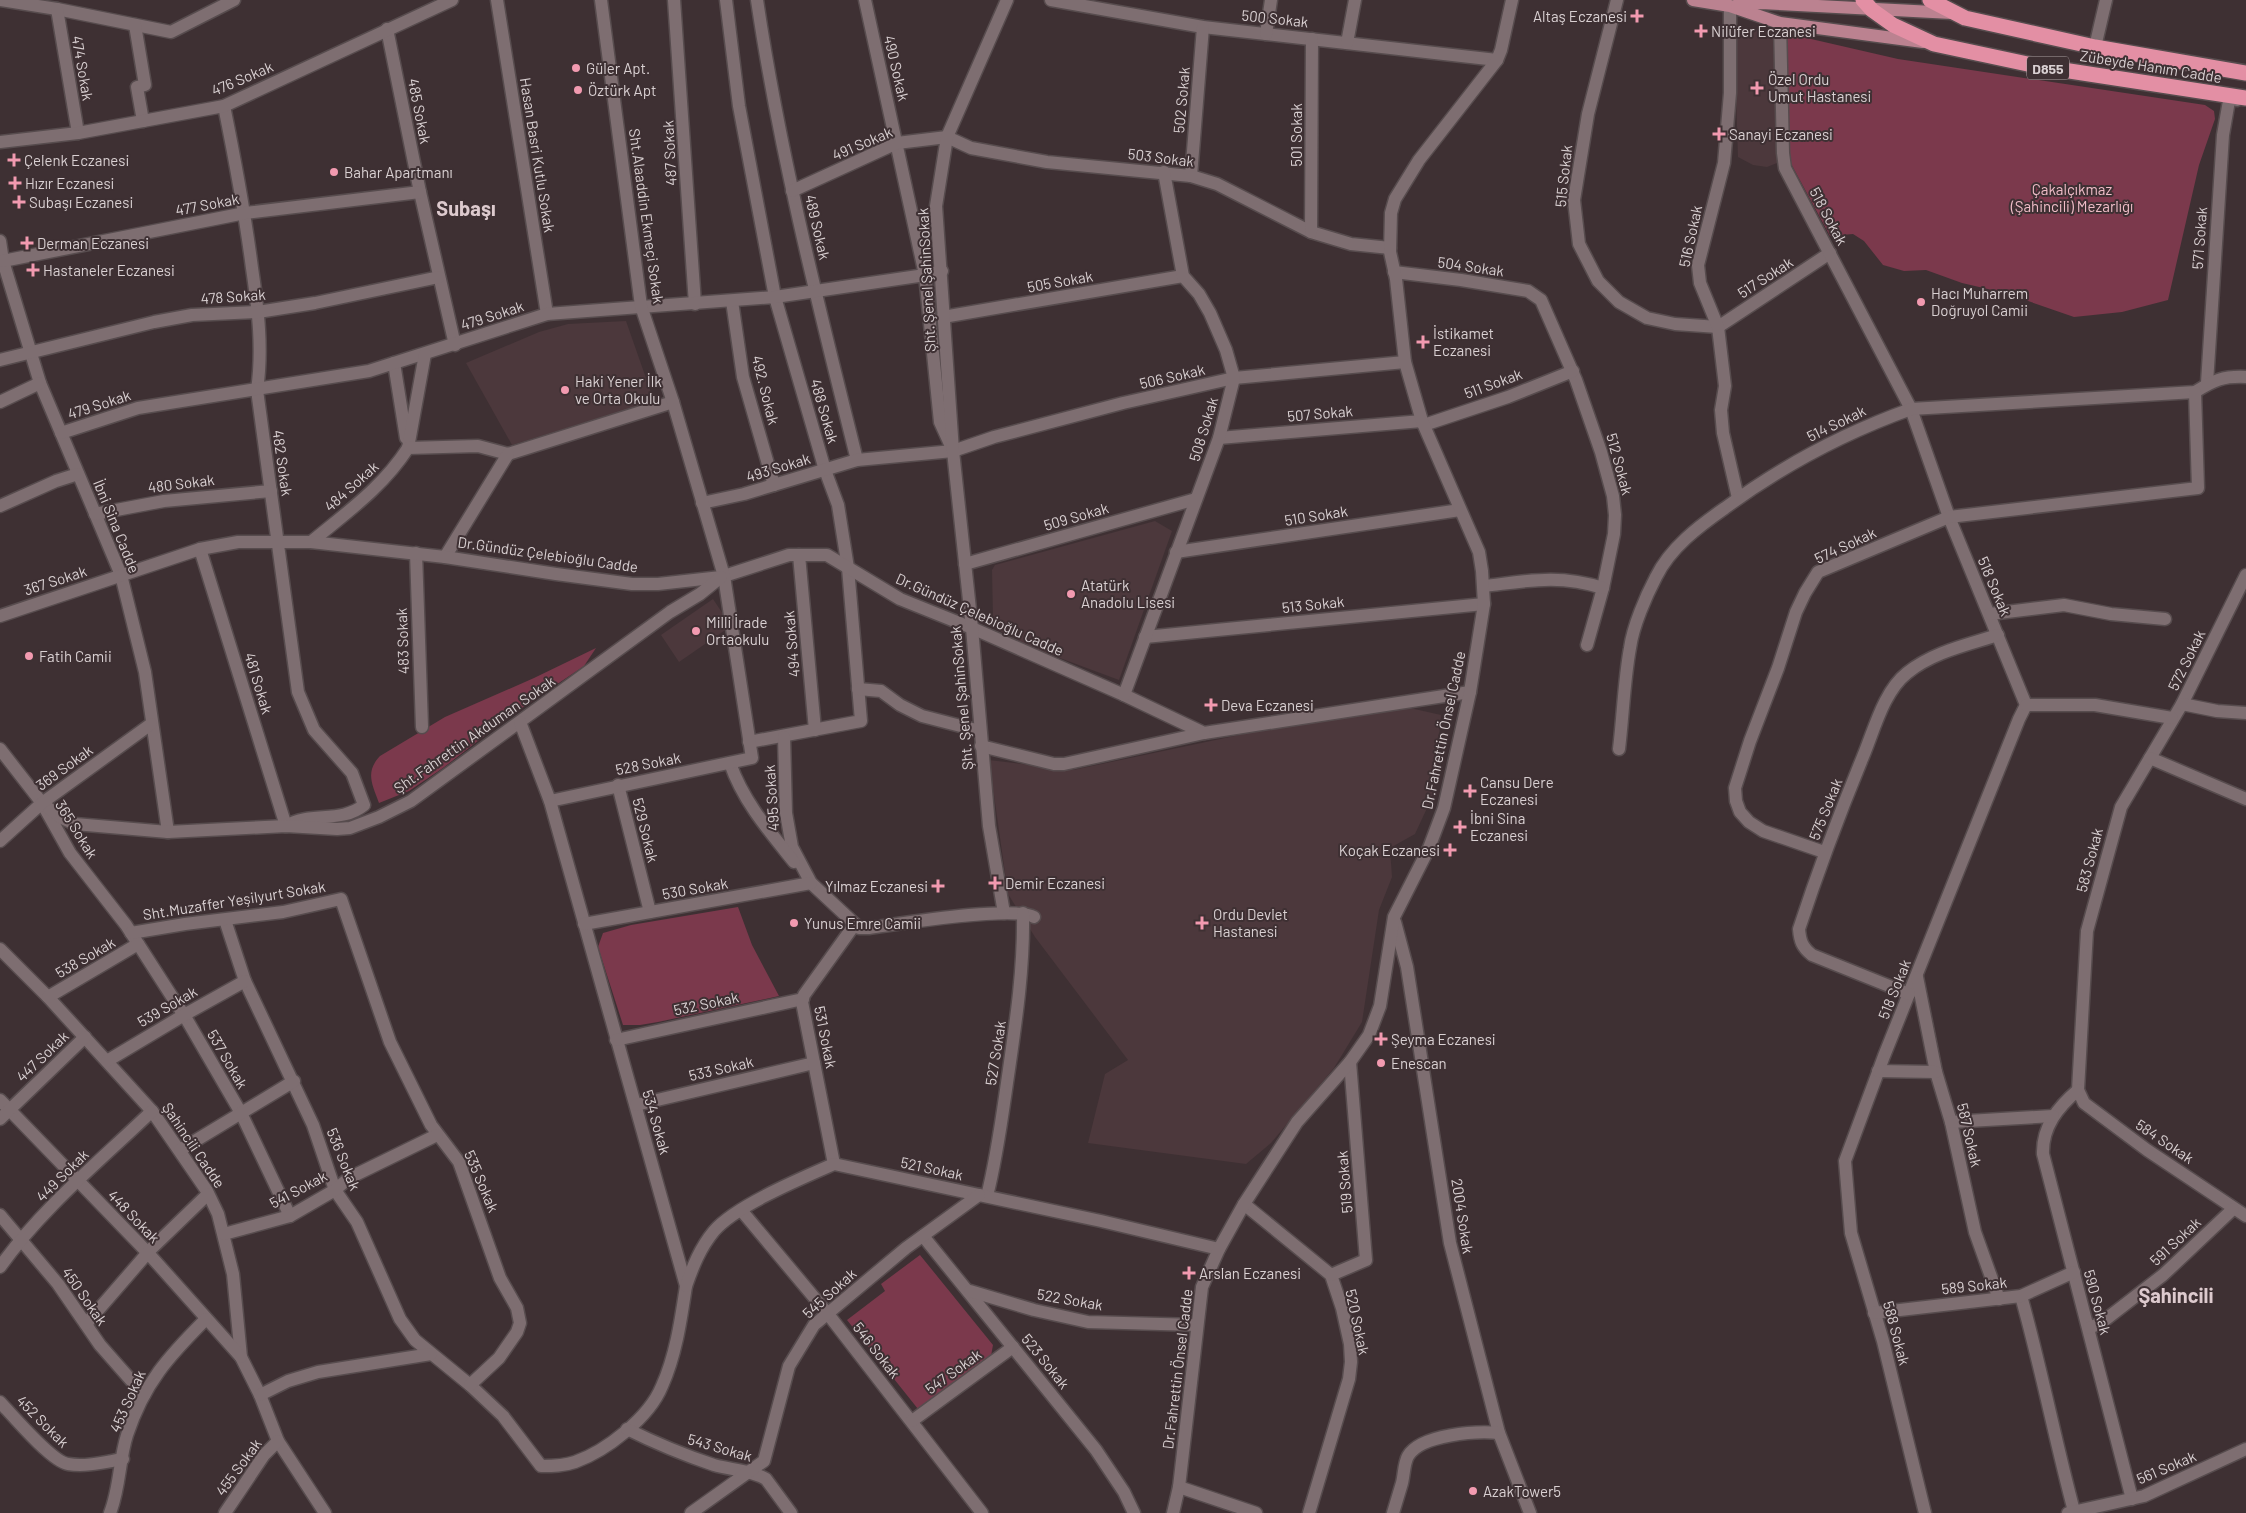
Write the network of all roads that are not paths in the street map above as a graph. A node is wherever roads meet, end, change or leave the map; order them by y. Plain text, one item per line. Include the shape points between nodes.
1 (0, 0) edge
2 (234, 0) edge
3 (452, 0) edge
4 (497, 0) edge
5 (601, 0) edge
6 (674, 0) edge
7 (726, 0) edge
8 (757, 0) edge
9 (865, 0) edge
10 (1007, 0) edge
11 (1052, 0) edge
12 (1271, 0) edge
13 (1355, 0) edge
14 (1512, 0) edge
15 (1617, 0) edge
16 (1693, 0) edge
17 (1930, 0) edge
18 (2106, 0) edge
19 (1765, 2) edge
20 (1822, 3) edge
21 (1868, 5) edge
22 (1730, 6) junction
23 (57, 9) junction
24 (1952, 13) junction
25 (1780, 23) junction
26 (135, 25) junction
27 (1796, 26) junction
28 (1203, 27) junction
29 (387, 29) junction
30 (1266, 34) junction
31 (1312, 39) junction
32 (1347, 43) junction
33 (1934, 44) junction
34 (2095, 47) junction
35 (1496, 60) junction
36 (2246, 73) edge
37 (2230, 95) junction
38 (2246, 98) edge
39 (2246, 105) edge
40 (224, 106) junction
41 (143, 121) junction
42 (78, 133) junction
43 (947, 137) junction
44 (0, 142) edge
45 (897, 143) junction
46 (1164, 172) junction
47 (1191, 176) junction
48 (792, 191) junction
49 (420, 192) junction
50 (245, 213) junction
51 (1311, 232) junction
52 (0, 241) edge
53 (1390, 248) junction
54 (1830, 253) junction
55 (3, 262) junction
56 (942, 271) junction
57 (1394, 272) junction
58 (439, 276) junction
59 (926, 276) junction
60 (1183, 276) junction
61 (816, 292) junction
62 (775, 297) junction
63 (1541, 300) joint
64 (732, 301) junction
65 (695, 304) junction
66 (641, 306) junction
67 (258, 312) junction
68 (547, 314) junction
69 (943, 317) junction
70 (1718, 327) junction
71 (455, 345) junction
72 (30, 352) junction
73 (425, 354) junction
74 (0, 360) edge
75 (1405, 362) junction
76 (394, 363) junction
77 (1573, 371) junction
78 (2246, 377) edge
79 (1234, 378) junction
80 (40, 383) junction
81 (2207, 383) junction
82 (257, 390) junction
83 (2195, 392) junction
84 (0, 402) edge
85 (673, 402) junction
86 (1911, 409) junction
87 (1423, 423) junction
88 (61, 433) junction
89 (1220, 438) junction
90 (408, 448) junction
91 (953, 451) junction
92 (508, 454) junction
93 (857, 460) junction
94 (825, 470) junction
95 (78, 474) junction
96 (774, 485) junction
97 (271, 490) junction
98 (1738, 498) junction
99 (1196, 499) junction
100 (702, 503) junction
101 (0, 506) edge
102 (1460, 510) junction
103 (95, 514) junction
104 (1949, 517) junction
105 (276, 541) junction
106 (311, 542) junction
107 (200, 549) junction
108 (1176, 552) junction
109 (416, 554) junction
110 (799, 555) junction
111 (445, 557) junction
112 (965, 564) junction
113 (848, 568) junction
114 (121, 575) junction
115 (2246, 575) edge
116 (723, 577) junction
117 (1484, 586) junction
118 (1602, 588) junction
119 (1484, 604) junction
120 (1990, 614) junction
121 (0, 616) edge
122 (2165, 619) dead end
123 (972, 628) junction
124 (1998, 635) junction
125 (1145, 637) junction
126 (1587, 645) dead end
127 (858, 689) junction
128 (1470, 692) junction
129 (1124, 695) junction
130 (2182, 704) junction
131 (2026, 705) junction
132 (2246, 713) edge
133 (2172, 718) junction
134 (520, 722) junction
135 (151, 724) junction
136 (422, 726) dead end
137 (814, 730) junction
138 (980, 732) junction
139 (1204, 733) junction
140 (784, 737) junction
141 (749, 742) junction
142 (981, 746) junction
143 (0, 749) edge
144 (1620, 749) dead end
145 (752, 758) joint
146 (2150, 758) junction
147 (730, 763) junction
148 (618, 786) junction
149 (2246, 799) edge
150 (550, 801) junction
151 (42, 803) junction
152 (286, 826) junction
153 (168, 832) junction
154 (0, 842) edge
155 (1824, 852) junction
156 (811, 883) junction
157 (341, 899) joint
158 (650, 912) junction
159 (1004, 913) junction
160 (1394, 917) junction
161 (225, 920) junction
162 (584, 924) junction
163 (854, 924) junction
164 (129, 929) junction
165 (138, 944) junction
166 (0, 949) edge
167 (1917, 977) junction
168 (244, 981) junction
169 (1909, 994) junction
170 (48, 997) junction
171 (803, 999) junction
172 (184, 1015) junction
173 (85, 1037) junction
174 (616, 1040) junction
175 (108, 1061) junction
176 (1350, 1062) junction
177 (814, 1063) junction
178 (1878, 1071) junction
179 (1936, 1072) junction
180 (294, 1081) junction
181 (2078, 1087) junction
182 (0, 1100) edge
183 (636, 1104) junction
184 (152, 1111) junction
185 (241, 1113) junction
186 (5, 1115) edge
187 (2053, 1116) junction
188 (1951, 1122) junction
189 (437, 1135) junction
190 (180, 1150) junction
191 (1845, 1161) joint
192 (834, 1164) junction
193 (79, 1181) junction
194 (335, 1190) junction
195 (208, 1194) junction
196 (983, 1196) junction
197 (1244, 1204) junction
198 (2233, 1209) junction
199 (741, 1210) junction
200 (0, 1215) edge
201 (290, 1216) junction
202 (2246, 1216) edge
203 (224, 1234) junction
204 (923, 1236) junction
205 (21, 1239) junction
206 (1219, 1249) junction
207 (148, 1253) junction
208 (0, 1267) edge
209 (2074, 1272) junction
210 (1330, 1274) junction
211 (686, 1286) junction
212 (970, 1291) junction
213 (2021, 1296) junction
214 (1999, 1299) junction
215 (1874, 1313) junction
216 (828, 1314) junction
217 (206, 1319) junction
218 (86, 1324) junction
219 (1196, 1325) junction
220 (2089, 1328) junction
221 (1013, 1347) junction
222 (431, 1354) junction
223 (241, 1357) junction
224 (470, 1385) junction
225 (144, 1394) junction
226 (260, 1395) junction
227 (0, 1402) edge
228 (912, 1421) junction
229 (627, 1429) junction
230 (1499, 1433) junction
231 (278, 1441) junction
232 (2245, 1447) edge
233 (123, 1459) junction
234 (541, 1466) joint
235 (749, 1473) junction
236 (1179, 1487) junction
237 (2132, 1499) junction
238 (228, 1511) edge
239 (2070, 1512) edge
240 (110, 1513) edge
241 (325, 1513) edge
242 (692, 1513) edge
243 (791, 1513) edge
244 (982, 1513) edge
245 (1134, 1513) edge
246 (1173, 1513) edge
247 (1256, 1513) edge
248 (1309, 1513) edge
249 (1393, 1513) edge
250 (1530, 1513) edge
251 (1925, 1513) edge

1 - 23 street
2 - 26 street via 171,32
3 - 29 street, 476 Sokak
4 - 68 street, Hasan Basri Kutlu Sokak
5 - 66 street, Sht.Alaaddin Ekmeçi Sokak
6 - 65 street, 487 Sokak
7 - 62 street, 488 Sokak via 739,106
8 - 48 street, 489 Sokak via 766,65
9 - 45 street, 490 Sokak
10 - 43 street, Şht. Şenel ŞahinSokak
11 - 28 street, 500 Sokak
12 - 30 street
13 - 32 street
14 - 35 street, Dr.Fahrettin Önsel Cadde
15 - 70 street, 515 Sokak via 1588,114 1576,191 1579,244 1598,281 1632,311 1675,324
16 - 22 main road, Zübeyde Hanım Cadde
17 - 24 highway, Zübeyde Hanım Cadde / D855
18 - 34 street
19 - 20 main road, Zübeyde Hanım Cadde
19 - 22 main road, Zübeyde Hanım Cadde
20 - 21 main road, Zübeyde Hanım Cadde
20 - 27 main road
21 - 24 main road, Zübeyde Hanım Cadde
21 - 33 highway, Zübeyde Hanım Cadde / D855 via 1893,25
22 - 25 main road, Zübeyde Hanım Cadde
22 - 70 street, 516 Sokak via 1730,93 1724,163 1698,265 1698,275
23 - 26 street
23 - 42 street, 474 Sokak
24 - 34 highway, Zübeyde Hanım Cadde / D855
25 - 27 main road, Zübeyde Hanım Cadde
25 - 54 street, 518 Sokak via 1784,161
26 - 41 street via 145,85 137,87
27 - 33 main road, Zübeyde Hanım Cadde
28 - 30 street, 500 Sokak
28 - 47 street, 502 Sokak
29 - 40 street, 476 Sokak
29 - 49 street, 485 Sokak
30 - 31 street, 500 Sokak
31 - 32 street, 500 Sokak
31 - 51 street, 501 Sokak
32 - 35 street, 500 Sokak
33 - 37 highway, Zübeyde Hanım Cadde / D855 via 2037,66
34 - 36 highway, Zübeyde Hanım Cadde / D855
35 - 53 street, Dr.Fahrettin Önsel Cadde via 1418,160 1404,183 1391,213
37 - 38 highway, Zübeyde Hanım Cadde / D855
37 - 39 street
37 - 81 street, 571 Sokak via 2223,135
40 - 41 street, 476 Sokak
40 - 50 street, 482 Sokak
41 - 42 street, 476 Sokak
42 - 44 street, 476 Sokak
43 - 45 street, 491 Sokak
43 - 46 street, 503 Sokak via 971,148 1047,162
43 - 56 street, Şht. Şenel ŞahinSokak via 936,206
45 - 48 street, 491 Sokak
45 - 59 street, Şht. Şenel ŞahinSokak
46 - 47 street, 503 Sokak
46 - 60 street
47 - 51 street, 503 Sokak via 1217,184
48 - 61 street, 489 Sokak
49 - 50 street, 477 Sokak
49 - 58 street, 485 Sokak
50 - 55 street, 477 Sokak
50 - 67 street, 482 Sokak
51 - 53 street, 503 Sokak via 1351,244
52 - 55 street, İbni Sina Cadde
53 - 57 street, Dr.Fahrettin Önsel Cadde
54 - 70 street, 517 Sokak
54 - 86 street, 518 Sokak
55 - 72 street, İbni Sina Cadde
56 - 59 street, 479 Sokak
56 - 69 street, Şht. Şenel ŞahinSokak
57 - 63 street, 504 Sokak via 1528,291
57 - 75 street, Dr.Fahrettin Önsel Cadde
58 - 67 street, 478 Sokak via 315,304
58 - 71 street, 485 Sokak
59 - 61 street, 479 Sokak
59 - 91 street, Şht. Şenel ŞahinSokak via 940,422
60 - 69 street, 505 Sokak
60 - 79 street, 508 Sokak via 1199,294 1210,314
61 - 62 street, 479 Sokak
61 - 93 street, 489 Sokak
62 - 64 street, 479 Sokak
62 - 94 street, 488 Sokak
63 - 77 street, 512 Sokak
64 - 65 street, 479 Sokak
64 - 96 street, 492. Sokak via 743,377
65 - 66 street, 479 Sokak
66 - 68 street, 479 Sokak
66 - 85 street, Sht.Alaaddin Ekmeçi Sokak
67 - 72 street, 478 Sokak via 192,315
67 - 82 street, 482 Sokak via 261,362
68 - 71 street, 479 Sokak
69 - 91 street, Şht. Şenel ŞahinSokak
70 - 98 street, 516 Sokak via 1725,386 1721,410 1723,433
71 - 73 street, 479 Sokak
72 - 74 street, 478 Sokak
72 - 80 street, İbni Sina Cadde
73 - 76 street, 479 Sokak
73 - 90 street, 484 Sokak
75 - 79 street, 506 Sokak
75 - 87 street, Dr.Fahrettin Önsel Cadde
76 - 82 street, 479 Sokak via 369,371
76 - 90 street
77 - 87 street, 511 Sokak via 1508,397
77 - 118 street, 512 Sokak via 1601,452 1616,515
78 - 81 street via 2219,378
79 - 89 street, 508 Sokak
79 - 91 street, 506 Sokak via 994,437
80 - 84 street
80 - 88 street, İbni Sina Cadde
81 - 83 street
82 - 88 street, 479 Sokak via 138,408
82 - 97 street, 482 Sokak
83 - 86 street, 514 Sokak
83 - 104 street, 574 Sokak via 2198,488
85 - 92 street
85 - 100 street, Sht.Alaaddin Ekmeçi Sokak
86 - 98 street, 514 Sokak via 1876,421 1785,466
86 - 104 street, 518 Sokak
87 - 89 street, 507 Sokak
87 - 102 street, Dr.Fahrettin Önsel Cadde
88 - 95 street, İbni Sina Cadde
89 - 99 street, 508 Sokak
90 - 92 street via 478,446
90 - 106 street, 484 Sokak via 383,481
91 - 93 street, 493 Sokak
91 - 112 street, Şht. Şenel ŞahinSokak
92 - 111 street
93 - 94 street, 493 Sokak
94 - 96 street, 493 Sokak
94 - 113 street, 488 Sokak via 838,505
95 - 101 street
95 - 103 street, İbni Sina Cadde
96 - 100 street, 493 Sokak
97 - 103 street, 480 Sokak via 164,501
97 - 105 street, 482 Sokak
98 - 144 street, 514 Sokak via 1691,534 1670,555 1656,576 1630,646
99 - 108 street, 508 Sokak
99 - 112 street, 509 Sokak
100 - 116 street, Sht.Alaaddin Ekmeçi Sokak
102 - 108 street, 510 Sokak
102 - 117 street, Dr.Fahrettin Önsel Cadde via 1479,552
103 - 114 street, İbni Sina Cadde
104 - 120 street, 518 Sokak
104 - 155 street, 574 Sokak via 1818,572 1796,612 1735,788 1736,801 1740,812 1763,831
105 - 106 street, Dr.Gündüz Çelebioğlu Cadde
105 - 107 street, Dr.Gündüz Çelebioğlu Cadde via 238,542
105 - 152 street, 482 Sokak via 298,692 314,730 352,772 364,805 352,813 300,820
106 - 109 street, Dr.Gündüz Çelebioğlu Cadde
107 - 114 street, Dr.Gündüz Çelebioğlu Cadde
107 - 152 street, 481 Sokak
108 - 125 street, 508 Sokak
109 - 111 street, Dr.Gündüz Çelebioğlu Cadde
109 - 136 street, 483 Sokak
110 - 113 street, Dr.Gündüz Çelebioğlu Cadde via 827,555
110 - 116 street, Dr.Gündüz Çelebioğlu Cadde via 789,555
110 - 137 street, 494 Sokak
111 - 116 street, Dr.Gündüz Çelebioğlu Cadde via 632,584
112 - 123 street, Şht. Şenel ŞahinSokak
113 - 123 street, Dr.Gündüz Çelebioğlu Cadde via 900,599
113 - 127 street, 488 Sokak
114 - 121 street, 367 Sokak
114 - 135 street, İbni Sina Cadde via 139,643
115 - 130 street, 572 Sokak
116 - 134 street, Şht.Fahrettin Akduman Sokak
116 - 141 street, Sht.Alaaddin Ekmeçi Sokak
117 - 118 street via 1546,578
117 - 119 street, Dr.Fahrettin Önsel Cadde
118 - 126 street, 512 Sokak
119 - 125 street, 513 Sokak
119 - 128 street, Dr.Fahrettin Önsel Cadde
120 - 122 street via 2064,605
120 - 124 street, 518 Sokak
123 - 129 street, Dr.Gündüz Çelebioğlu Cadde
123 - 138 street, Şht. Şenel ŞahinSokak
124 - 131 street, 518 Sokak
124 - 155 street, 575 Sokak via 1933,656 1897,683 1881,713
125 - 129 street, 508 Sokak
127 - 137 street, 488 Sokak via 861,721
127 - 138 street via 880,691 922,716
128 - 139 street
128 - 160 street, Dr.Fahrettin Önsel Cadde via 1444,808 1429,848
129 - 139 street, Dr.Gündüz Çelebioğlu Cadde
130 - 132 street
130 - 133 street, 572 Sokak
131 - 133 street via 2095,705
131 - 167 street, 518 Sokak via 2018,718
133 - 146 street, 572 Sokak
134 - 150 street, 534 Sokak
134 - 152 street, Şht.Fahrettin Akduman Sokak via 411,801 380,817 350,828
135 - 151 street, 369 Sokak
135 - 153 street, İbni Sina Cadde
137 - 140 street, 488 Sokak
138 - 142 street, Şht. Şenel ŞahinSokak
139 - 142 street via 1059,764
140 - 141 street, 488 Sokak
140 - 156 street, 495 Sokak via 786,813 792,847
141 - 145 street, Sht.Alaaddin Ekmeçi Sokak
142 - 159 street, Şht. Şenel ŞahinSokak via 989,826
143 - 151 street, 365 Sokak
145 - 147 street, 528 Sokak
146 - 149 street
146 - 181 street, 583 Sokak via 2120,807 2086,931
147 - 148 street, 528 Sokak
147 - 156 street via 742,792 760,820
148 - 150 street, 528 Sokak
148 - 158 street, 529 Sokak
150 - 162 street, 534 Sokak
151 - 153 street, Şht.Fahrettin Akduman Sokak via 75,824
151 - 154 street, 369 Sokak
151 - 164 street, 365 Sokak via 70,853
152 - 153 street, Şht.Fahrettin Akduman Sokak
155 - 169 street, 575 Sokak via 1799,930 1804,949
156 - 158 street, 530 Sokak
156 - 163 street, 495 Sokak
157 - 161 street, Sht.Muzaffer Yeşilyurt Sokak via 289,911
157 - 189 street, 535 Sokak via 390,1042
158 - 162 street, 530 Sokak
159 - 163 street via 869,928
159 - 196 street, 527 Sokak via 1030,914 999,1144
160 - 176 street, Dr.Fahrettin Önsel Cadde via 1380,1006 1369,1035
160 - 230 street, 2004 Sokak via 1407,967 1450,1243
161 - 164 street, Sht.Muzaffer Yeşilyurt Sokak
161 - 168 street, 536 Sokak
162 - 174 street, 534 Sokak
163 - 171 street, 531 Sokak
164 - 165 street, 537 Sokak
165 - 170 street, 538 Sokak
165 - 172 street, 537 Sokak
166 - 170 street, Şahincili Cadde
167 - 169 street, 518 Sokak
167 - 179 street, 587 Sokak
168 - 172 street, 539 Sokak
168 - 180 street, 536 Sokak
169 - 178 street, 518 Sokak
170 - 173 street, Şahincili Cadde
171 - 174 street, 532 Sokak
171 - 177 street, 531 Sokak via 802,1009
172 - 175 street, 539 Sokak
172 - 185 street, 537 Sokak
173 - 175 street, Şahincili Cadde
173 - 186 street, 447 Sokak
174 - 183 street, 534 Sokak
175 - 184 street, Şahincili Cadde
176 - 197 street, Dr.Fahrettin Önsel Cadde via 1297,1122
176 - 210 street, 519 Sokak via 1366,1260
177 - 183 street, 533 Sokak
177 - 192 street, 531 Sokak
178 - 179 street
178 - 191 street, 518 Sokak
179 - 188 street, 587 Sokak
180 - 185 street
180 - 194 street, 536 Sokak
181 - 187 street
181 - 198 street, 584 Sokak via 2084,1103
182 - 186 street, 448 Sokak
183 - 211 street, 534 Sokak
184 - 190 street, Şahincili Cadde
184 - 193 street, 449 Sokak
185 - 190 street
185 - 201 street, 537 Sokak
186 - 193 street, 448 Sokak
187 - 188 street
187 - 209 street, 590 Sokak via 2045,1130 2043,1154
188 - 214 street, 587 Sokak via 1975,1232
189 - 194 street, 541 Sokak via 349,1178
189 - 224 street, 535 Sokak via 459,1162 500,1278 519,1318 520,1326 499,1358
190 - 195 street, Şahincili Cadde
191 - 215 street, 588 Sokak via 1851,1233
192 - 196 street, 521 Sokak
192 - 199 street
193 - 205 street, 449 Sokak
193 - 207 street, 448 Sokak
194 - 201 street, 541 Sokak
194 - 222 street, 536 Sokak via 357,1222 400,1319 415,1340
195 - 203 street, Şahincili Cadde
195 - 207 street
196 - 204 street, 545 Sokak
196 - 206 street, 521 Sokak
197 - 206 street, Dr.Fahrettin Önsel Cadde
197 - 210 street, 520 Sokak
198 - 202 street, 584 Sokak
198 - 220 street, 591 Sokak via 2163,1275 2101,1323
199 - 211 street via 709,1237 694,1263
199 - 216 street, 546 Sokak
200 - 205 street, 450 Sokak
201 - 203 street, 541 Sokak
203 - 223 street, Şahincili Cadde via 233,1274
204 - 212 street, 523 Sokak
204 - 216 street, 545 Sokak
205 - 208 street, 449 Sokak
205 - 218 street, 450 Sokak
206 - 219 street, Dr.Fahrettin Önsel Cadde via 1202,1287
207 - 217 street, 448 Sokak
207 - 218 street
209 - 213 street, 589 Sokak
209 - 220 street, 590 Sokak
210 - 248 street, 520 Sokak via 1342,1308 1351,1362 1349,1379
211 - 229 street, 534 Sokak via 681,1318 662,1387 644,1414
212 - 219 street, 522 Sokak via 1088,1322
212 - 221 street, 523 Sokak
213 - 214 street, 589 Sokak
213 - 239 street
214 - 215 street, 589 Sokak
215 - 251 street, 588 Sokak
216 - 228 street, 546 Sokak
216 - 235 street, 545 Sokak via 814,1325 789,1366 764,1461
217 - 223 street, 448 Sokak
217 - 225 street, 453 Sokak via 164,1363
218 - 225 street, 450 Sokak
219 - 236 street, Dr.Fahrettin Önsel Cadde
220 - 237 street, 590 Sokak
221 - 228 street, 547 Sokak
221 - 245 street, 523 Sokak via 1096,1450
222 - 224 street, 536 Sokak
222 - 226 street via 318,1372
223 - 226 street, Şahincili Cadde
224 - 234 street, 536 Sokak via 503,1416
225 - 233 street, 453 Sokak via 128,1434
226 - 231 street, Şahincili Cadde
227 - 233 street, 452 Sokak via 62,1463 80,1465
228 - 244 street, 546 Sokak
229 - 234 street, 534 Sokak via 610,1444 575,1462 557,1467
229 - 235 street, 543 Sokak via 684,1454
230 - 249 street via 1464,1432 1415,1449 1408,1457
230 - 250 street, 2004 Sokak
231 - 238 street, 455 Sokak via 264,1455
231 - 241 street, Şahincili Cadde
232 - 237 street, 561 Sokak
233 - 240 street, 453 Sokak
235 - 242 street, 545 Sokak
235 - 243 street, 543 Sokak via 766,1479
236 - 246 street, Dr.Fahrettin Önsel Cadde
236 - 247 street
237 - 239 street, 561 Sokak

